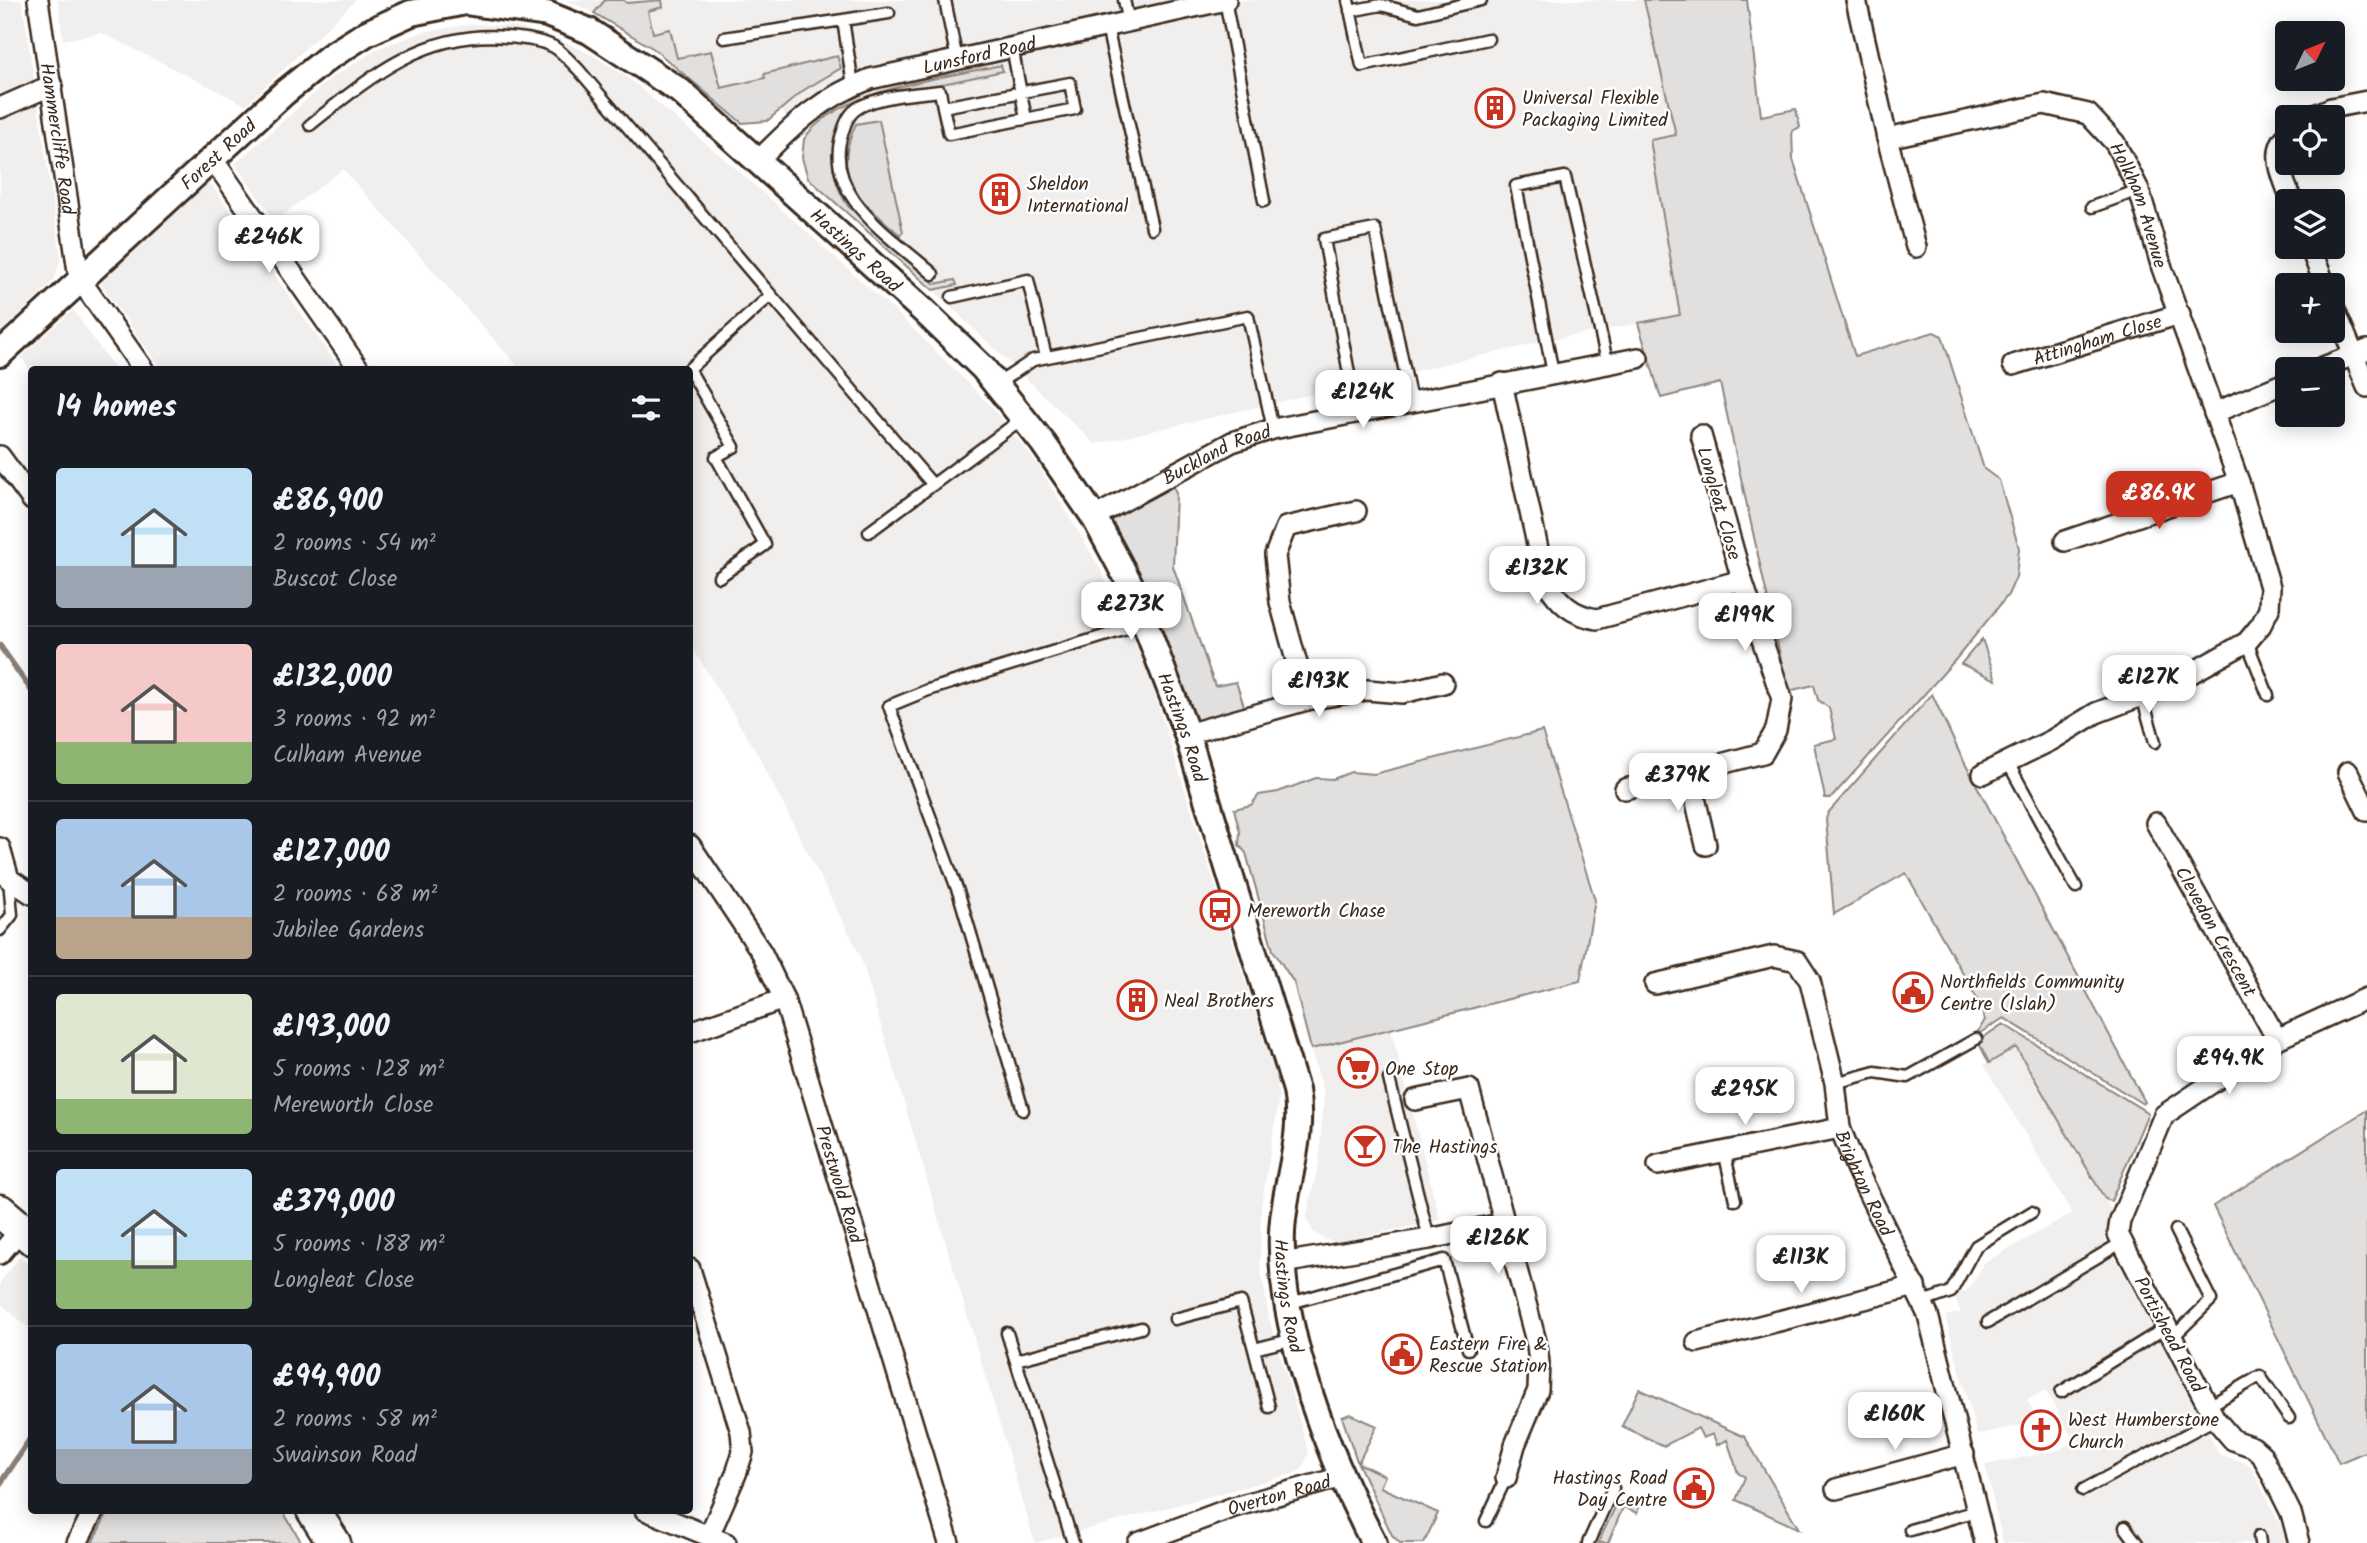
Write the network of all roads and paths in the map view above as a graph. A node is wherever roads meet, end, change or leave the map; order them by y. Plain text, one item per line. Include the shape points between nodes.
1 (38, 0) edge
2 (945, 0) edge
3 (1125, 0) edge
4 (1226, 0) edge
5 (1348, 0) edge
6 (1481, 0) edge
7 (1856, 0) edge
8 (465, 2) joint
9 (1350, 11) junction
10 (889, 13) dead end
11 (843, 20) junction
12 (1129, 22) junction
13 (1107, 27) junction
14 (724, 38) dead end
15 (1488, 39) dead end
16 (1012, 47) junction
17 (957, 60) junction
18 (52, 85) junction
19 (853, 85) junction
20 (1020, 92) junction
21 (2367, 101) edge
22 (943, 107) junction
23 (2345, 107) edge
24 (0, 108) edge
25 (1026, 119) junction
26 (310, 125) dead end
27 (1887, 138) junction
28 (212, 158) junction
29 (758, 161) junction
30 (2139, 190) junction
31 (1265, 201) dead end
32 (2092, 207) dead end
33 (1152, 228) dead end
34 (1916, 247) dead end
35 (933, 274) dead end
36 (79, 278) junction
37 (771, 295) junction
38 (952, 297) dead end
39 (2180, 314) junction
40 (2345, 326) edge
41 (2360, 352) edge
42 (0, 354) edge
43 (1046, 357) junction
44 (1638, 358) dead end
45 (1607, 361) junction
46 (2012, 365) dead end
47 (141, 366) edge
48 (357, 366) edge
49 (692, 366) edge
50 (1553, 373) junction
51 (693, 376) edge
52 (1503, 383) junction
53 (996, 385) junction
54 (2275, 387) edge
55 (2367, 387) edge
56 (1411, 401) junction
57 (1356, 411) junction
58 (2214, 413) junction
59 (1023, 418) junction
60 (1273, 429) junction
61 (1701, 435) dead end
62 (0, 456) edge
63 (2239, 482) junction
64 (933, 485) junction
65 (28, 494) edge
66 (1356, 511) dead end
67 (1094, 517) junction
68 (869, 532) dead end
69 (2065, 541) dead end
70 (719, 577) dead end
71 (1742, 580) junction
72 (1147, 623) junction
73 (2247, 642) junction
74 (1443, 683) dead end
75 (2268, 695) dead end
76 (2142, 696) junction
77 (1307, 700) junction
78 (1188, 734) junction
79 (2155, 742) dead end
80 (2007, 761) junction
81 (1689, 772) junction
82 (2348, 772) dead end
83 (1983, 774) dead end
84 (1625, 789) dead end
85 (2367, 811) edge
86 (2157, 823) dead end
87 (1706, 845) dead end
88 (0, 848) edge
89 (693, 850) edge
90 (9, 879) junction
91 (2076, 887) dead end
92 (28, 891) edge
93 (0, 930) edge
94 (1655, 984) dead end
95 (2367, 998) edge
96 (783, 999) junction
97 (693, 1030) edge
98 (1976, 1039) dead end
99 (2277, 1039) junction
100 (1389, 1079) dead end
101 (1835, 1083) junction
102 (1415, 1100) dead end
103 (1023, 1110) dead end
104 (1840, 1128) junction
105 (1724, 1151) junction
106 (1658, 1165) dead end
107 (1735, 1200) dead end
108 (2032, 1212) dead end
109 (1505, 1223) junction
110 (18, 1226) edge
111 (2176, 1230) dead end
112 (1429, 1239) junction
113 (2121, 1243) junction
114 (0, 1254) edge
115 (1282, 1263) junction
116 (693, 1279) edge
117 (1919, 1294) junction
118 (1287, 1304) junction
119 (1175, 1319) dead end
120 (1988, 1322) dead end
121 (1141, 1328) dead end
122 (2170, 1332) junction
123 (1007, 1333) dead end
124 (1295, 1339) junction
125 (1697, 1342) dead end
126 (1254, 1349) junction
127 (1468, 1349) dead end
128 (1016, 1360) junction
129 (2061, 1392) dead end
130 (1269, 1407) dead end
131 (2212, 1412) junction
132 (2289, 1418) dead end
133 (1964, 1454) junction
134 (1342, 1478) junction
135 (1506, 1478) joint
136 (1613, 1488) dead end
137 (1836, 1489) dead end
138 (2083, 1490) dead end
139 (1977, 1511) junction
140 (91, 1514) edge
141 (316, 1514) edge
142 (655, 1514) edge
143 (1486, 1521) dead end
144 (2125, 1527) dead end
145 (1910, 1530) dead end
146 (717, 1539) edge
147 (77, 1543) edge
148 (334, 1543) edge
149 (948, 1543) edge
150 (1073, 1543) edge
151 (1138, 1543) edge
152 (1374, 1543) edge
153 (1588, 1543) edge
154 (1984, 1543) edge
155 (2137, 1543) edge
156 (2299, 1543) edge

1 - 18 street, Hammercliffe Road
2 - 17 lane
3 - 12 lane
4 - 12 street, Lunsford Road
4 - 31 lane
5 - 9 lane
6 - 9 lane via 1418,15 1381,5
7 - 27 street
8 - 28 street, Forest Road via 411,13 342,48
8 - 29 street, Hastings Road via 547,14 589,30 680,91
9 - 15 lane via 1362,65
10 - 11 lane
11 - 14 lane
11 - 19 lane
12 - 13 street, Lunsford Road
13 - 16 street, Lunsford Road
13 - 33 lane
16 - 17 street, Lunsford Road
16 - 20 lane
17 - 19 street, Lunsford Road
18 - 24 street
18 - 36 street, Hammercliffe Road
19 - 29 street, Lunsford Road via 795,123
20 - 22 lane
20 - 25 lane
20 - 25 lane via 1070,83 1075,109
21 - 23 street
22 - 25 lane via 949,134
22 - 35 lane via 940,91 864,104 848,116 838,160 850,198
26 - 37 lane via 379,71 422,48 487,35 554,47 578,69
27 - 30 street, Holkham Avenue via 2044,104 2088,114 2115,143
27 - 34 street
28 - 36 street, Forest Road
28 - 48 street
29 - 53 street, Hastings Road via 925,312
30 - 32 lane
30 - 39 street, Holkham Avenue
36 - 42 street, Forest Road
36 - 47 street
37 - 49 lane
37 - 64 lane
38 - 43 lane via 1028,280
39 - 46 street, Attingham Close
39 - 58 street, Holkham Avenue
40 - 41 street
41 - 55 street
43 - 53 lane via 1033,360
43 - 60 lane via 1248,316
44 - 45 street, Buckland Road
45 - 50 street, Buckland Road
45 - 50 lane via 1565,177 1516,186
50 - 52 street, Buckland Road
51 - 70 lane via 734,447 716,457 765,545
52 - 56 street, Buckland Road
52 - 71 street via 1545,581 1559,602 1580,616 1597,619
53 - 59 street, Hastings Road
54 - 58 street
56 - 57 street, Buckland Road
56 - 57 lane via 1375,229 1324,239
57 - 60 street, Buckland Road
58 - 63 street, Holkham Avenue
59 - 64 lane
59 - 67 street, Hastings Road
60 - 67 street, Buckland Road via 1232,442
61 - 71 street, Longleat Close
62 - 65 street
63 - 69 street
63 - 73 street, Holkham Avenue via 2270,587 2269,608
64 - 68 lane
66 - 77 street via 1286,527 1275,555 1280,602
67 - 72 street, Hastings Road
71 - 81 street, Longleat Close via 1782,699 1776,730 1763,753
72 - 78 street, Hastings Road
72 - 103 lane via 888,706 959,894
73 - 75 lane
73 - 76 street
74 - 77 street via 1402,693 1367,690
76 - 79 lane
76 - 80 street via 2096,713
77 - 78 street
78 - 115 street, Hastings Road via 1300,1112 1285,1200
80 - 83 street
80 - 91 lane
81 - 84 street, Longleat Close
81 - 87 street
82 - 85 street
86 - 99 street, Clevedon Crescent
88 - 90 street
89 - 96 street, Prestwold Road via 762,953
90 - 92 street
90 - 93 lane via 12,915
94 - 101 street, Brighton Road via 1758,958 1797,961 1810,981
95 - 99 street
96 - 97 street
96 - 149 street, Prestwold Road
98 - 101 lane via 1908,1077 1875,1072
99 - 113 street, Portishead Road via 2164,1115 2120,1221
100 - 112 lane
101 - 104 street, Brighton Road
102 - 109 street via 1469,1089
104 - 105 street
104 - 117 street, Brighton Road
105 - 106 street
105 - 107 lane
108 - 117 lane via 1976,1246 1951,1292
109 - 112 street
109 - 135 street via 1537,1345 1540,1376
110 - 114 street
111 - 122 lane via 2211,1300
112 - 115 street
113 - 120 lane
113 - 122 street, Portishead Road
115 - 118 street, Hastings Road
116 - 146 street via 741,1432 743,1452
117 - 125 street
117 - 133 street, Brighton Road
118 - 124 street, Hastings Road
118 - 127 lane via 1444,1260
119 - 126 lane via 1241,1302
121 - 128 lane
122 - 129 lane
122 - 131 street, Portishead Road
123 - 128 lane
124 - 126 lane
124 - 134 street, Hastings Road
126 - 130 lane
128 - 150 lane
131 - 132 lane via 2260,1376
131 - 138 lane
131 - 156 street, Portishead Road via 2233,1440 2262,1455 2291,1513
133 - 137 street
133 - 139 street, Brighton Road
134 - 151 street, Overton Road via 1234,1507
134 - 152 street, Hastings Road
135 - 143 lane
136 - 153 lane
139 - 145 lane
139 - 154 street, Brighton Road
140 - 147 street
141 - 148 main road
142 - 146 street
144 - 155 lane

